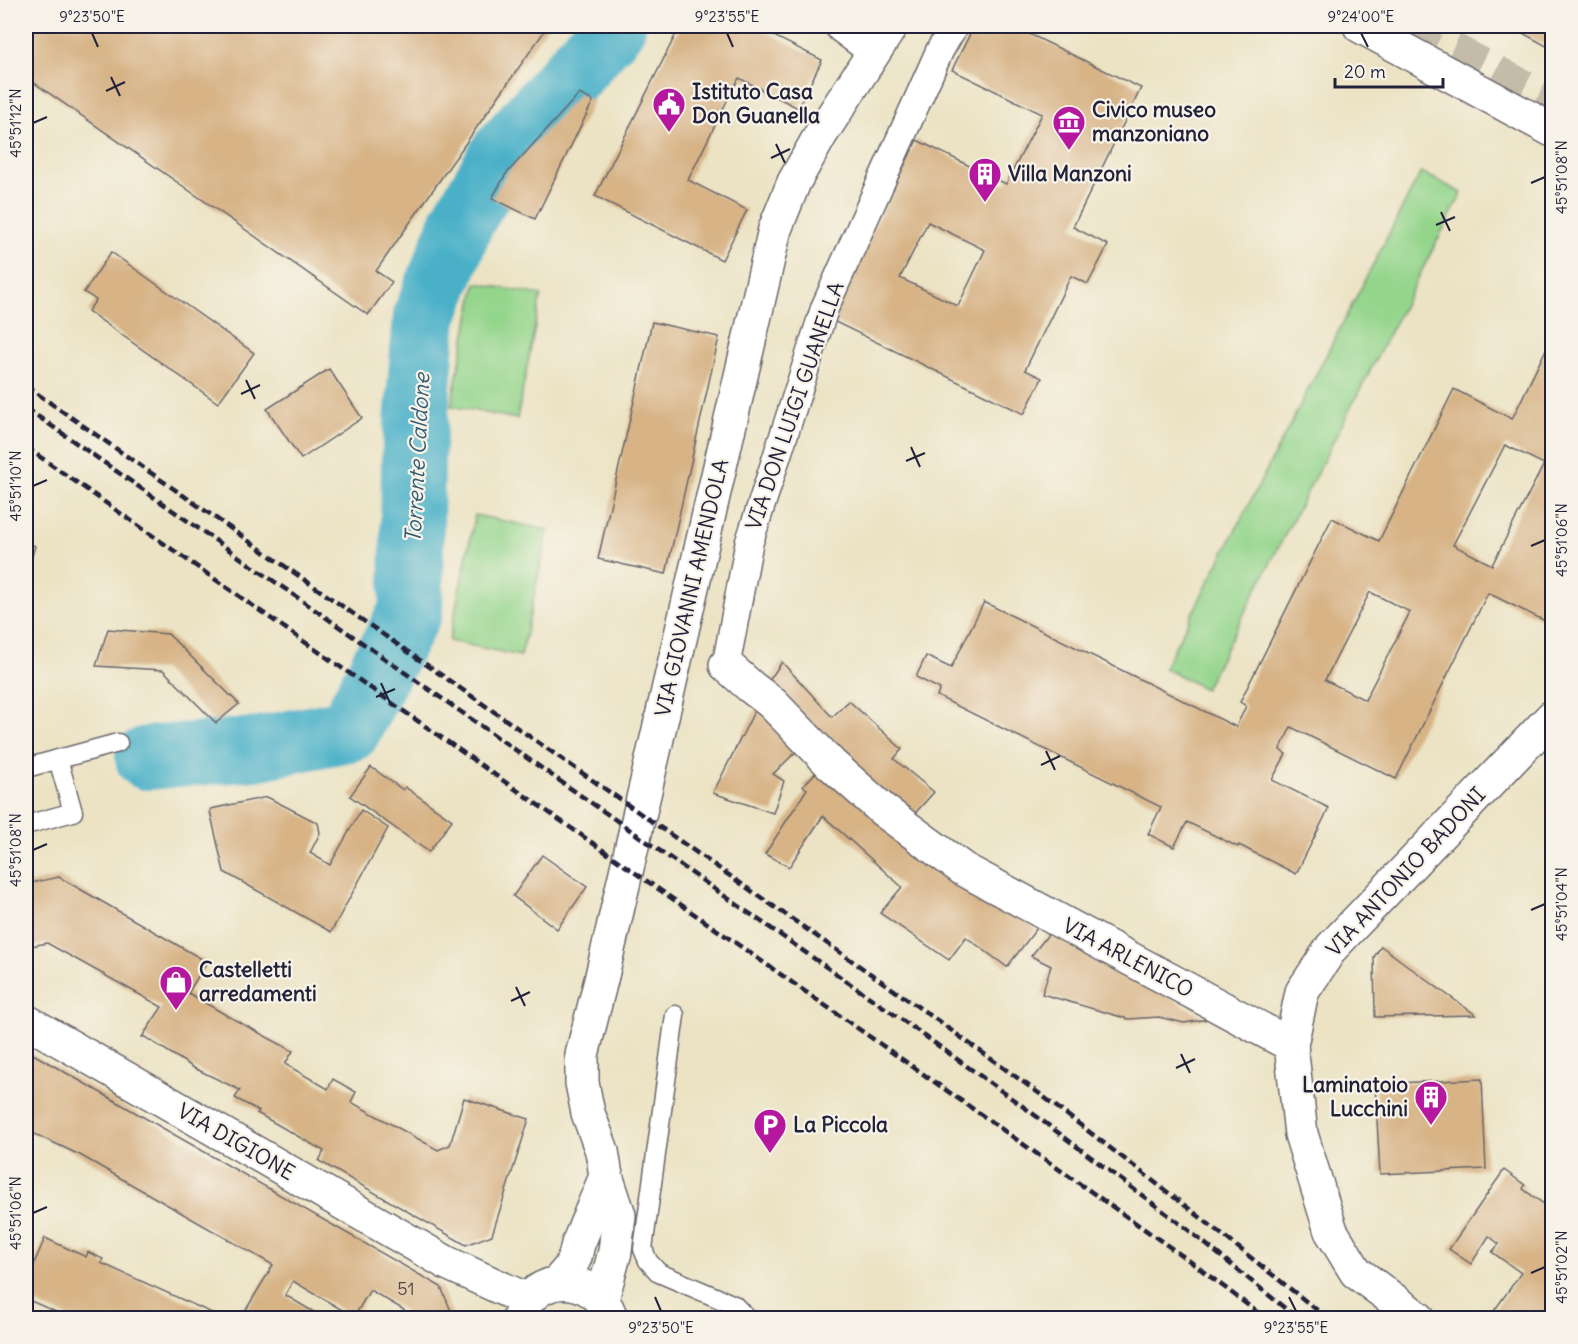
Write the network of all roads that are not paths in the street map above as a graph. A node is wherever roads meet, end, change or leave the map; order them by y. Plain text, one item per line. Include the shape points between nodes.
1 (842, 26) edge
2 (954, 26) edge
3 (1360, 26) edge
4 (883, 38) edge
5 (1552, 130) edge
6 (726, 665) joint
7 (1552, 717) edge
8 (118, 743) dead end
9 (58, 759) junction
10 (26, 768) edge
11 (26, 825) edge
12 (675, 1015) dead end
13 (26, 1021) edge
14 (1290, 1045) junction
15 (606, 1176) junction
16 (558, 1282) junction
17 (606, 1309) edge
18 (522, 1312) edge
19 (747, 1318) edge
20 (1418, 1318) edge

1 - 4 street
2 - 6 street, VIA DON LUIGI GUANELLA via 825,307 749,543
3 - 5 street
4 - 15 street, VIA GIOVANNI AMENDOLA via 820,134 775,229 582,1055 582,1083
6 - 14 street, VIA ARLENICO via 883,810 963,868
7 - 14 street, VIA ANTONIO BADONI via 1332,947 1302,992
8 - 9 lane
9 - 10 lane
9 - 11 lane via 73,812
12 - 19 lane via 643,1249 659,1273 734,1305
13 - 18 street, VIA DIGIONE via 447,1263
14 - 20 street via 1301,1134 1331,1231 1356,1272
15 - 16 street via 575,1257
15 - 17 street, VIA GIOVANNI AMENDOLA via 619,1215
16 - 17 street, VIA GIOVANNI AMENDOLA via 590,1289
16 - 18 street via 537,1291

